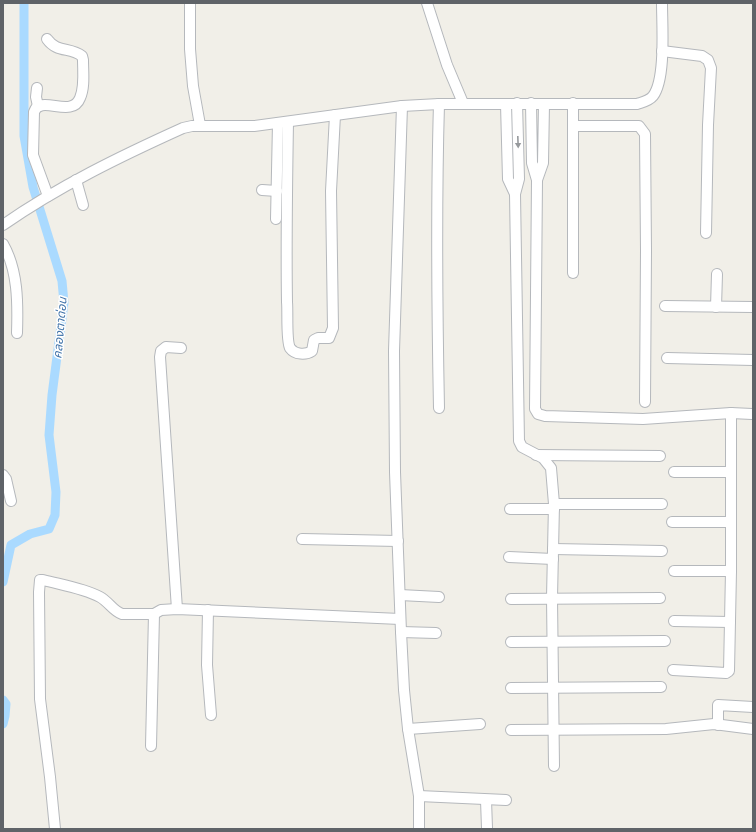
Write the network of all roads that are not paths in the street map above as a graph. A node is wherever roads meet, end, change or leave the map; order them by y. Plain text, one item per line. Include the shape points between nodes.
1 (190, 3) edge
2 (427, 3) edge
3 (662, 3) edge
4 (47, 39) dead end
5 (662, 51) junction
6 (37, 88) dead end
7 (463, 103) junction
8 (517, 103) junction
9 (531, 103) junction
10 (573, 103) junction
11 (439, 104) junction
12 (506, 104) junction
13 (544, 104) junction
14 (38, 106) junction
15 (402, 106) junction
16 (335, 115) junction
17 (283, 122) junction
18 (200, 125) junction
19 (573, 126) junction
20 (76, 180) junction
21 (538, 180) junction
22 (262, 190) dead end
23 (277, 191) junction
24 (515, 194) junction
25 (46, 198) junction
26 (83, 206) dead end
27 (276, 219) dead end
28 (3, 225) edge
29 (706, 233) dead end
30 (3, 244) edge
31 (573, 274) dead end
32 (717, 274) dead end
33 (665, 306) dead end
34 (716, 307) junction
35 (753, 307) edge
36 (17, 333) dead end
37 (181, 348) dead end
38 (667, 358) dead end
39 (753, 360) edge
40 (645, 402) dead end
41 (439, 408) dead end
42 (753, 412) edge
43 (731, 413) junction
44 (536, 455) junction
45 (660, 456) dead end
46 (674, 472) dead end
47 (731, 472) junction
48 (3, 475) edge
49 (10, 501) dead end
50 (662, 504) dead end
51 (554, 506) junction
52 (510, 509) dead end
53 (672, 522) dead end
54 (731, 522) junction
55 (302, 538) dead end
56 (398, 541) junction
57 (662, 551) dead end
58 (553, 554) junction
59 (509, 557) dead end
60 (674, 571) dead end
61 (732, 571) junction
62 (400, 595) junction
63 (439, 597) dead end
64 (552, 598) junction
65 (660, 598) dead end
66 (511, 599) dead end
67 (177, 609) junction
68 (208, 610) junction
69 (154, 614) junction
70 (400, 619) junction
71 (674, 621) dead end
72 (730, 622) junction
73 (400, 632) junction
74 (436, 633) dead end
75 (553, 641) junction
76 (665, 641) dead end
77 (512, 642) dead end
78 (673, 670) dead end
79 (661, 687) dead end
80 (511, 688) dead end
81 (553, 688) junction
82 (753, 707) edge
83 (211, 715) dead end
84 (480, 724) dead end
85 (718, 724) junction
86 (408, 729) junction
87 (554, 729) junction
88 (753, 729) edge
89 (511, 730) dead end
90 (151, 746) dead end
91 (554, 766) dead end
92 (420, 796) junction
93 (486, 800) junction
94 (506, 800) dead end
95 (488, 828) edge
96 (55, 829) edge
97 (419, 829) edge

1 - 18 street via 191,64
2 - 7 street via 447,65
3 - 5 street
4 - 14 street via 55,46 82,56 82,87 79,100 71,106
5 - 10 street via 660,81 646,102
5 - 29 street via 702,56 708,60 710,68
6 - 14 street
7 - 11 street
7 - 12 street
8 - 9 street
8 - 12 street
8 -> 24 street via 519,179
9 - 13 street
9 - 21 street via 532,163
10 - 13 street
10 - 19 street
11 - 15 street
11 - 41 street via 436,199
12 - 24 street via 508,179
13 - 21 street via 543,163
14 - 25 street via 34,112 33,155
15 - 16 street
15 - 56 street via 394,351
16 - 17 street
16 - 17 street via 331,191 333,328 329,338 314,340 312,351 308,354 300,354 290,347 288,331
17 - 18 street via 254,126
17 - 23 street
18 - 20 street via 183,128
19 - 31 street
19 - 40 street via 639,126 645,134
20 - 25 street
20 - 26 street
21 - 43 street via 535,409 538,414 643,419
22 - 23 street
23 - 27 street
24 - 44 street via 519,441 522,447
25 - 28 street
30 - 36 street via 11,262 14,278
32 - 34 street
33 - 34 street
34 - 35 street
37 - 67 street via 166,347 161,351 160,357
38 - 39 street
42 - 43 street
43 - 47 street
44 - 45 street
44 - 51 street via 543,458 551,468
46 - 47 street
47 - 54 street
48 - 49 street
50 - 51 street
51 - 52 street
51 - 58 street
53 - 54 street
54 - 61 street
55 - 56 street
56 - 62 street
57 - 58 street
58 - 59 street
58 - 64 street
60 - 61 street
61 - 72 street
62 - 63 street
62 - 70 street
64 - 65 street
64 - 66 street
64 - 75 street
67 - 68 street
67 - 69 street via 161,610
68 - 70 street
68 - 83 street
69 - 90 street
69 - 96 street via 122,614 100,597 88,592 40,580 40,699
70 - 73 street
71 - 72 street
72 - 78 street via 729,671 726,673
73 - 74 street
73 - 86 street
75 - 76 street
75 - 77 street
75 - 81 street
79 - 81 street
80 - 81 street
81 - 87 street
82 - 85 street via 718,705
84 - 86 street
85 - 87 street via 666,729
85 - 88 street
86 - 92 street
87 - 89 street
87 - 91 street
92 - 93 street
92 - 97 street
93 - 94 street
93 - 95 street

